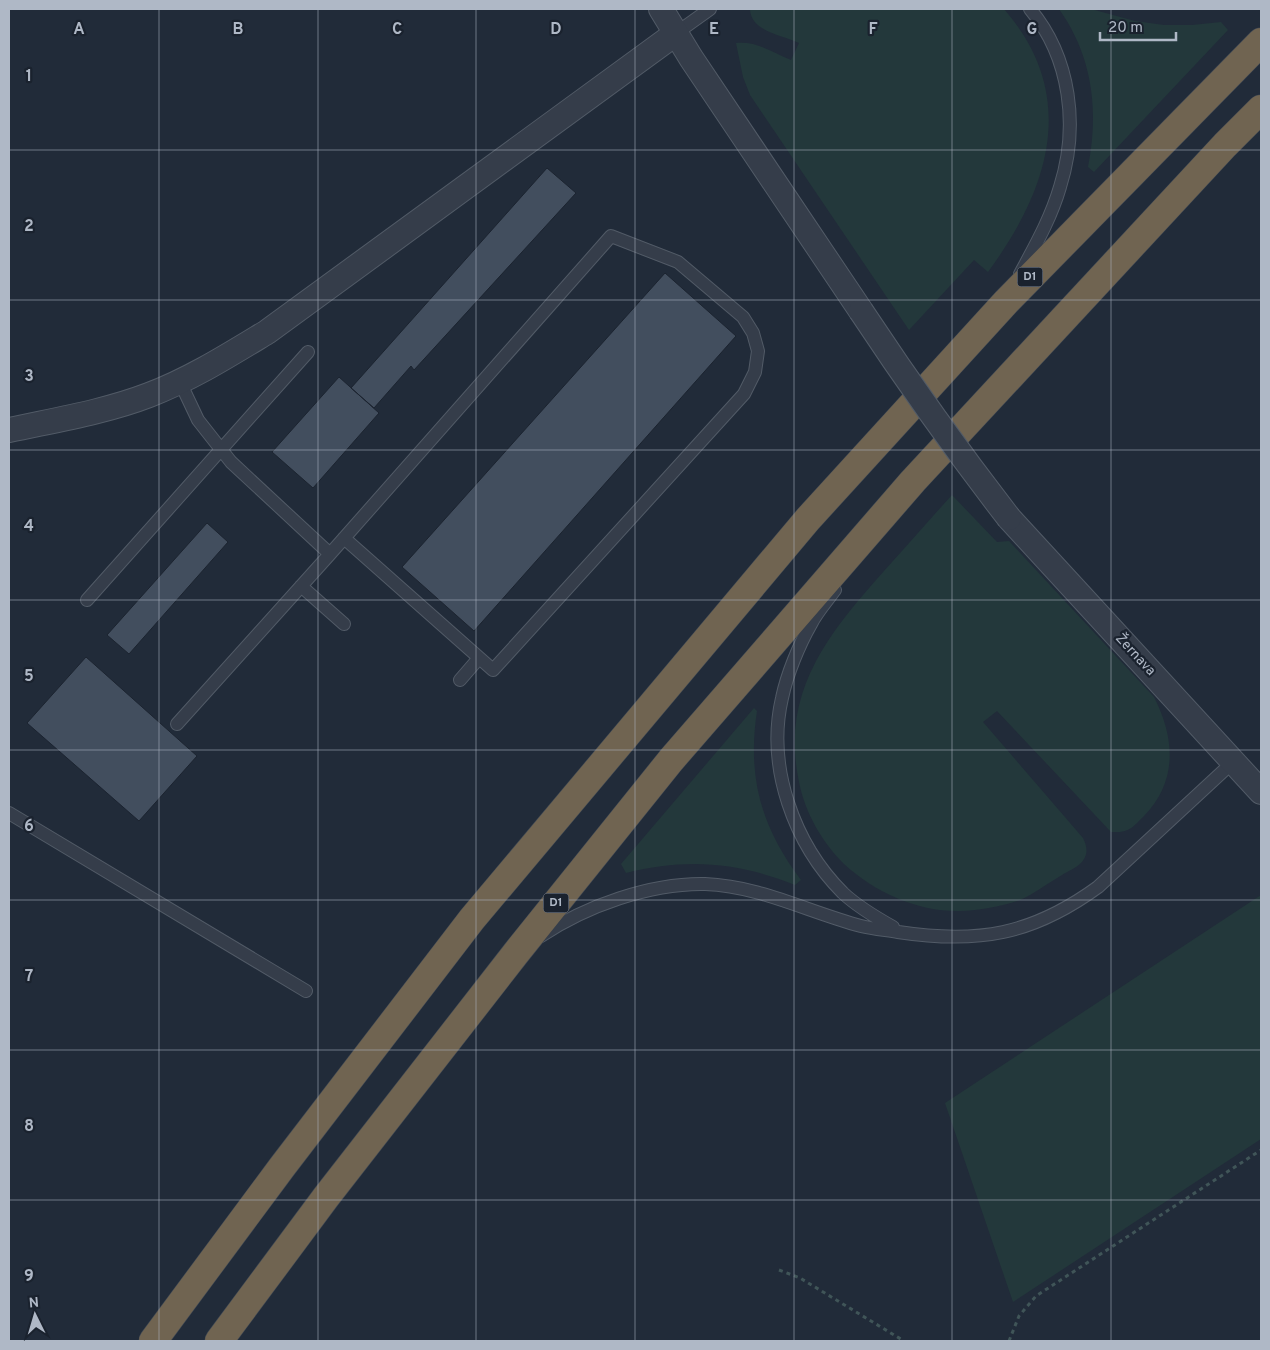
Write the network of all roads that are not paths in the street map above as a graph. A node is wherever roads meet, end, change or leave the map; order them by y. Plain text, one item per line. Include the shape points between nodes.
1 (661, 9) edge
2 (710, 9) edge
3 (1030, 9) edge
4 (675, 34) junction
5 (1261, 42) edge
6 (1261, 108) edge
7 (1006, 302) junction
8 (308, 352) dead end
9 (180, 382) junction
10 (9, 430) edge
11 (220, 449) junction
12 (912, 481) junction
13 (344, 538) junction
14 (330, 554) junction
15 (301, 586) junction
16 (87, 600) dead end
17 (344, 624) dead end
18 (479, 658) junction
19 (460, 680) dead end
20 (177, 724) dead end
21 (1234, 762) junction
22 (1261, 792) edge
23 (9, 813) edge
24 (912, 934) junction
25 (516, 952) junction
26 (306, 991) dead end
27 (153, 1341) edge
28 (219, 1341) edge

1 - 4 street, Žernava
2 - 4 lane
3 - 7 lane via 1052,42 1062,68 1069,102 1070,142 1060,188 1045,227
4 - 9 street via 267,332
4 - 21 street, Žernava, bridge via 957,451 1009,518
5 - 7 highway, D1
6 - 12 highway, D1
7 - 27 highway, D1 via 808,519 472,919
8 - 11 lane
9 - 10 street via 124,404
9 - 11 lane via 198,420
11 - 14 lane
11 - 16 lane
12 - 24 lane via 811,623 782,699 778,752 781,778 795,821 829,877 859,907
12 - 25 highway, D1 via 671,760
13 - 14 lane
13 - 18 lane
13 - 18 lane via 611,236 678,262 743,317 753,333 758,351 755,372 744,394 493,670
14 - 15 lane
15 - 17 lane
15 - 20 lane
18 - 19 lane
21 - 22 street, Žernava
21 - 24 lane via 1098,887 1056,914 1034,924 986,935 961,938
23 - 26 lane
24 - 25 lane via 862,926 755,891 705,884 678,885 626,896 553,928
25 - 28 highway, D1

